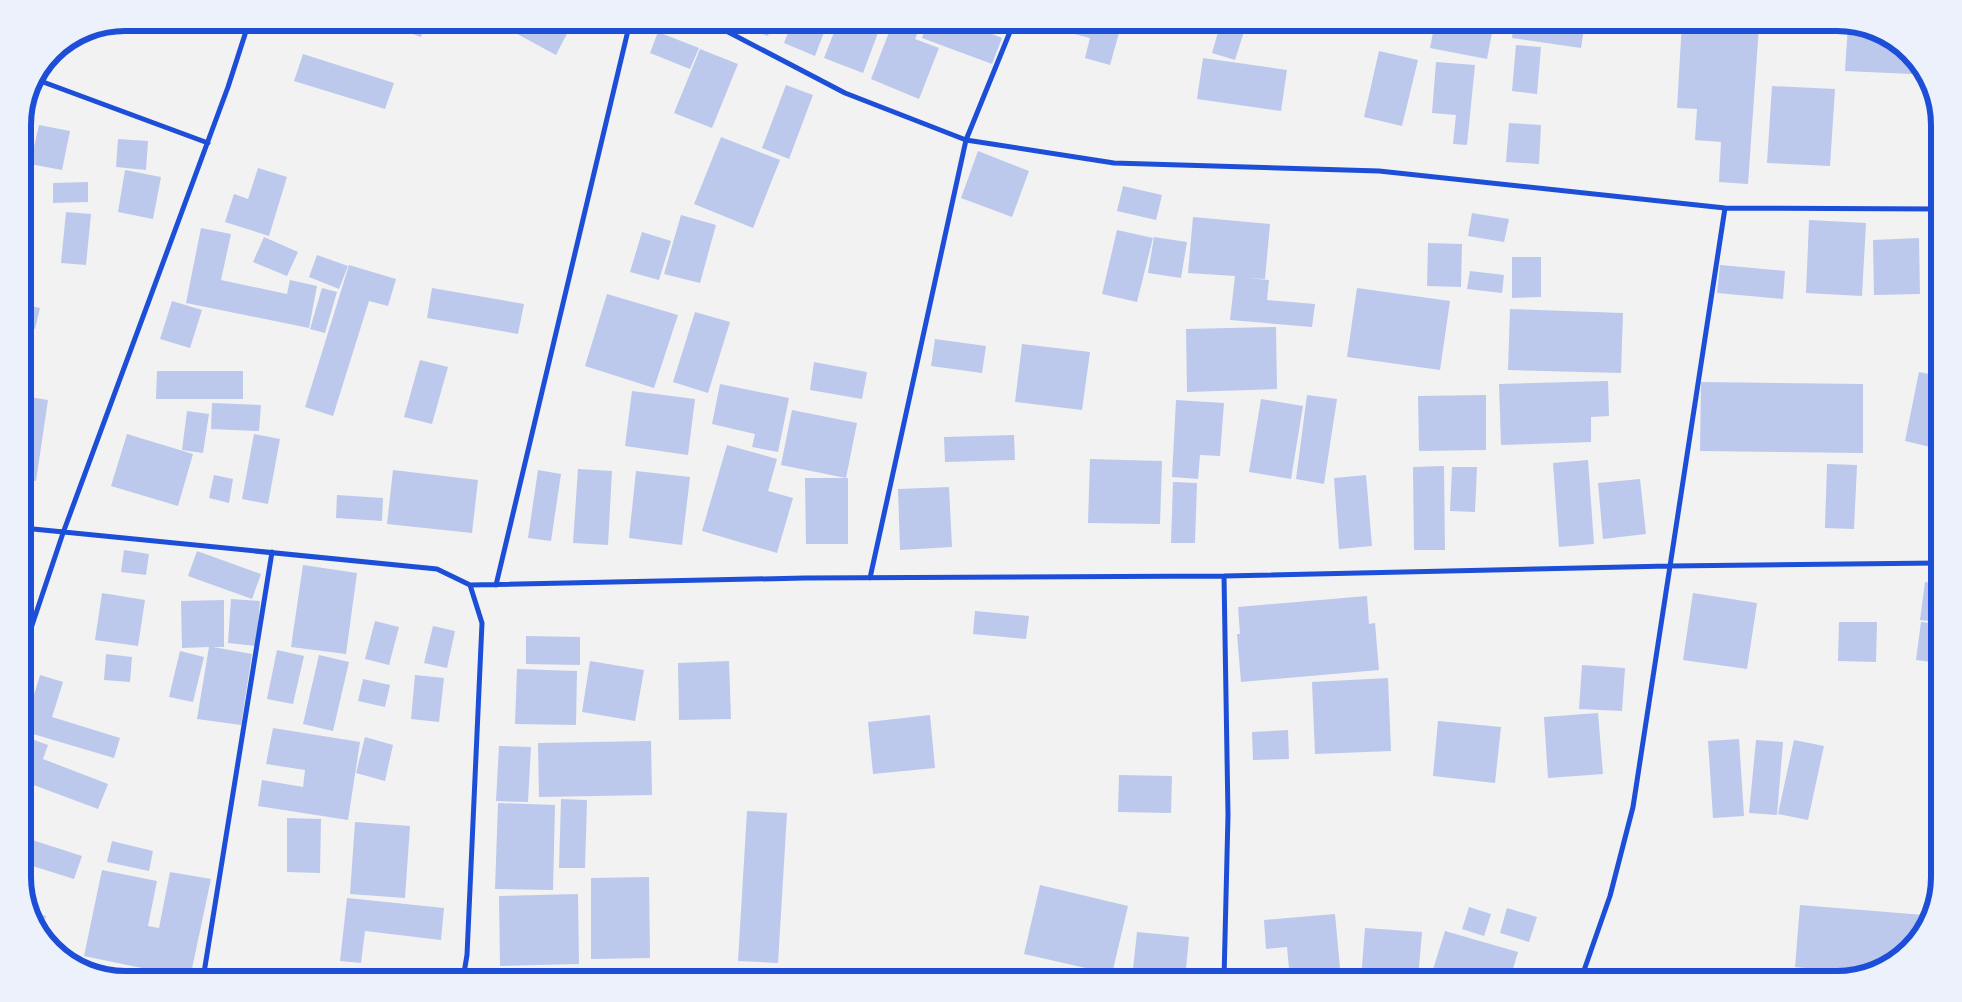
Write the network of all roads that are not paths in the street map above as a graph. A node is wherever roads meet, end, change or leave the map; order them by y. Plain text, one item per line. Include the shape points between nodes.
1 (247, 31) edge
2 (628, 31) edge
3 (725, 31) edge
4 (1010, 31) edge
5 (42, 82) edge
6 (966, 140) junction
7 (208, 143) junction
8 (1725, 208) junction
9 (1931, 209) edge
10 (31, 529) edge
11 (63, 533) junction
12 (272, 552) junction
13 (1931, 563) edge
14 (1669, 566) junction
15 (1224, 576) junction
16 (870, 578) junction
17 (470, 585) junction
18 (496, 585) junction
19 (31, 628) edge
20 (204, 971) edge
21 (465, 971) edge
22 (1224, 971) edge
23 (1584, 971) edge

1 - 7 street
2 - 18 street
3 - 6 street via 845,93
4 - 6 street
5 - 7 street
6 - 8 street via 1114,163 1380,171
6 - 16 street
7 - 11 street
8 - 9 street
8 - 14 street
10 - 11 street
11 - 12 street
11 - 19 street
12 - 17 street via 437,569
12 - 20 street
13 - 14 street
14 - 15 street
14 - 23 street via 1633,807 1610,896
15 - 16 street
15 - 22 street via 1228,815
16 - 18 street
17 - 18 street
17 - 21 street via 482,623

